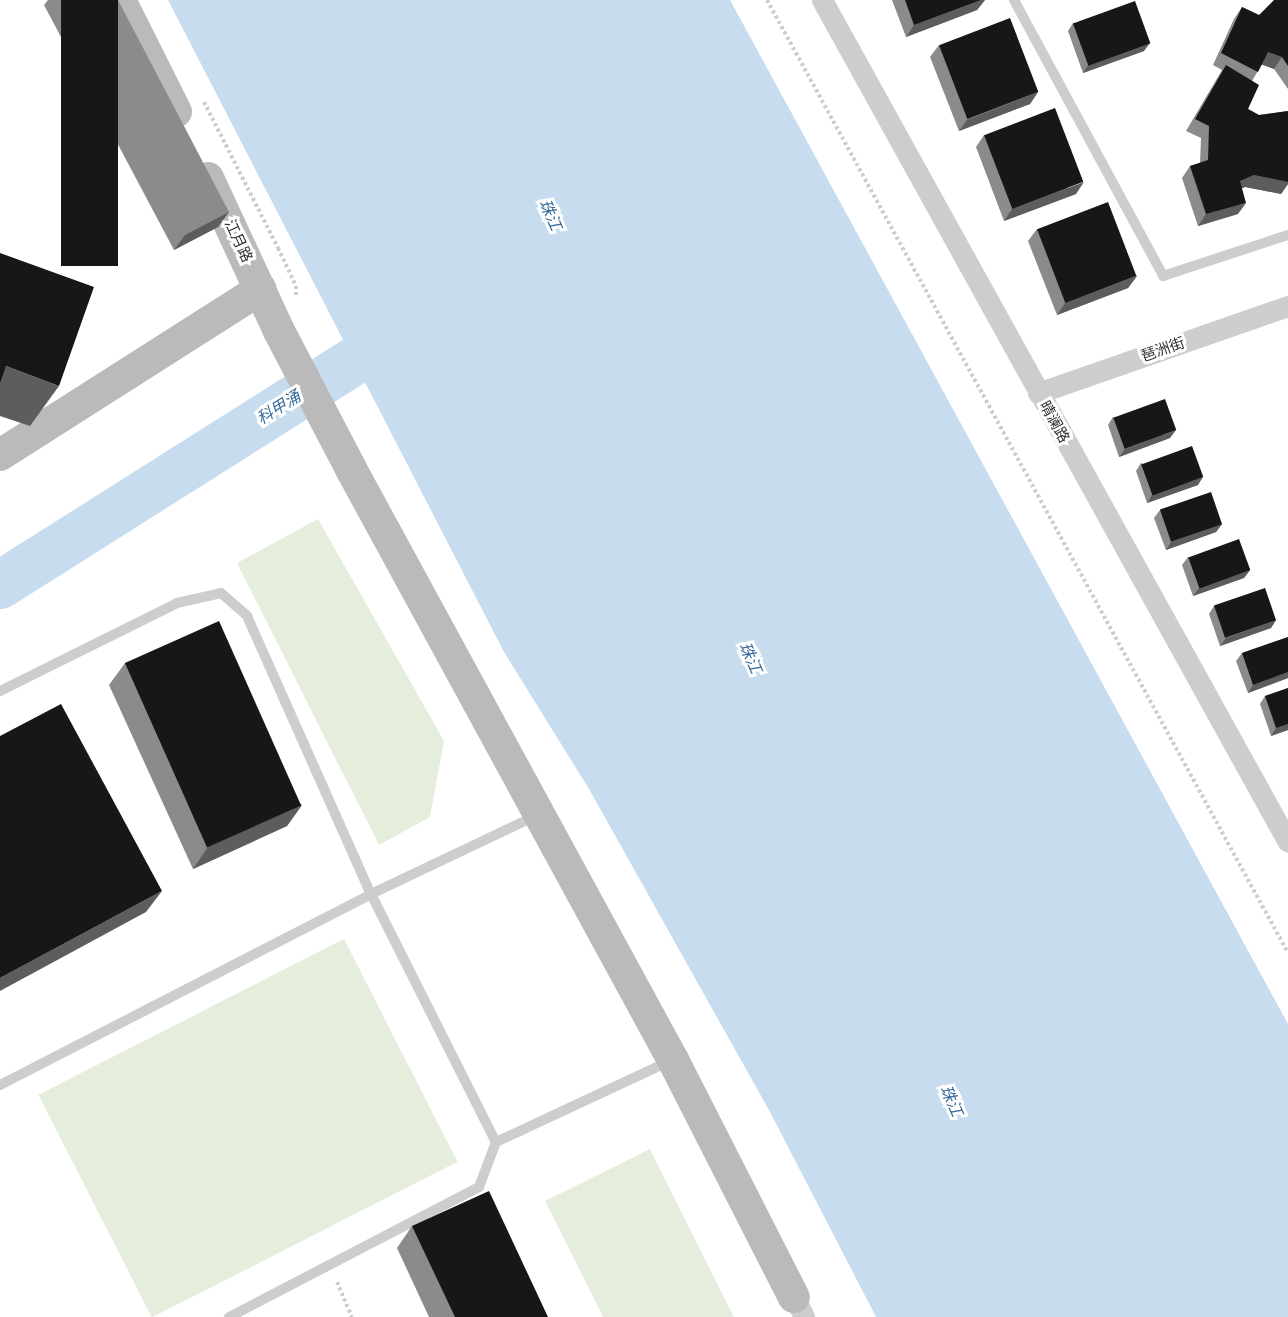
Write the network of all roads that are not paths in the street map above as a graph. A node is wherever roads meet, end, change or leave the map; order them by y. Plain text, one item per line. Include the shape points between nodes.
1 (120, 0) edge
2 (822, 0) edge
3 (1014, 0) edge
4 (1288, 235) edge
5 (261, 289) junction
6 (1288, 306) edge
7 (1038, 393) junction
8 (0, 455) edge
9 (0, 691) edge
10 (540, 814) junction
11 (1288, 842) edge
12 (370, 894) junction
13 (673, 1060) junction
14 (0, 1085) edge
15 (496, 1142) junction
16 (799, 1307) edge
17 (229, 1317) edge

1 - 5 street, 江月路
2 - 7 street, 晴澜路
3 - 4 lane via 1163,276
5 - 8 street
5 - 10 street, 江月路 via 351,469
6 - 7 street, 琶洲街
7 - 11 street, 晴澜路
9 - 12 lane via 177,603 221,593 247,616
10 - 12 lane
10 - 13 street, 江月路
12 - 14 lane
12 - 15 lane
13 - 15 lane
13 - 16 street, 江月路
15 - 17 lane via 479,1187

